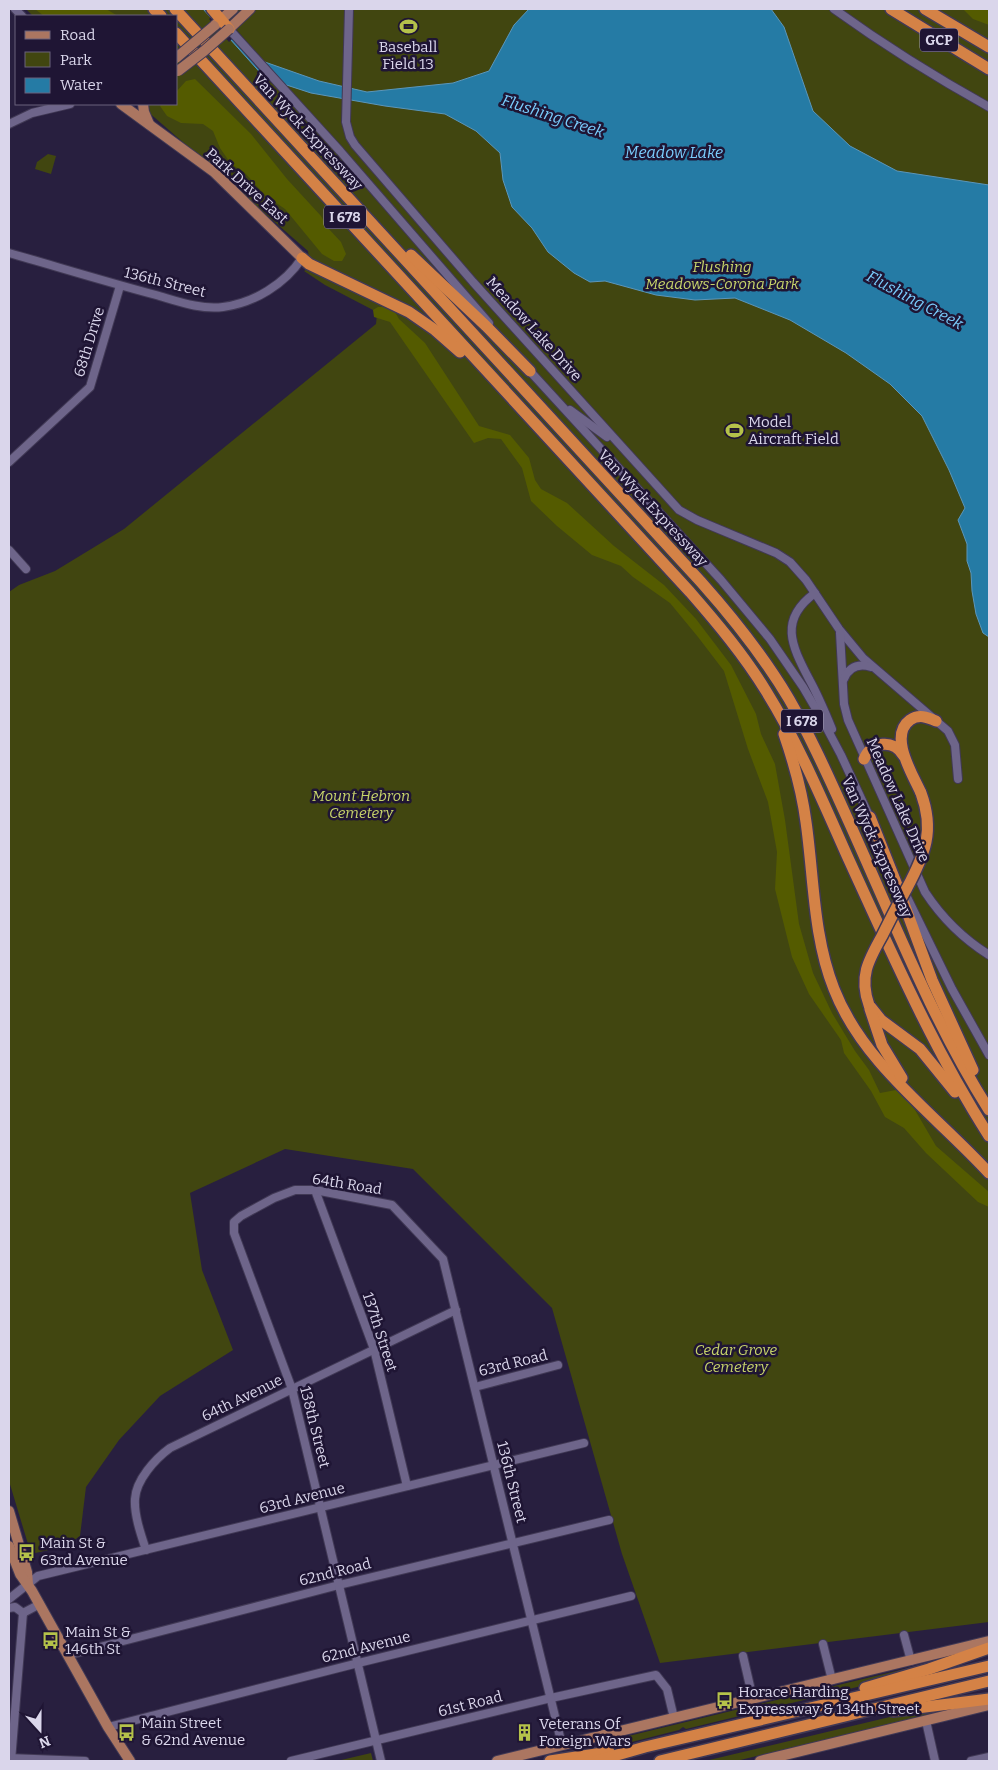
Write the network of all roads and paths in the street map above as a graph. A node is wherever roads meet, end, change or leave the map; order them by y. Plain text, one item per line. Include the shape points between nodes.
1 (175, 9) edge
2 (212, 9) edge
3 (233, 9) edge
4 (250, 9) edge
5 (349, 9) edge
6 (834, 9) edge
7 (882, 9) edge
8 (891, 9) edge
9 (925, 9) edge
10 (225, 24) junction
11 (178, 35) edge
12 (944, 42) junction
13 (989, 47) edge
14 (178, 57) edge
15 (989, 69) edge
16 (178, 71) edge
17 (66, 105) edge
18 (122, 105) edge
19 (143, 105) edge
20 (989, 107) edge
21 (9, 124) edge
22 (149, 125) junction
23 (287, 131) junction
24 (9, 253) edge
25 (302, 258) junction
26 (120, 286) junction
27 (530, 371) junction
28 (552, 396) junction
29 (514, 401) junction
30 (621, 448) junction
31 (9, 462) edge
32 (9, 550) edge
33 (26, 569) dead end
34 (815, 593) junction
35 (839, 629) junction
36 (874, 670) junction
37 (844, 684) junction
38 (775, 706) junction
39 (936, 721) junction
40 (841, 754) junction
41 (904, 756) junction
42 (864, 759) junction
43 (958, 779) dead end
44 (870, 817) junction
45 (989, 955) edge
46 (869, 1005) junction
47 (989, 1055) edge
48 (989, 1103) edge
49 (925, 1108) junction
50 (989, 1110) edge
51 (989, 1136) edge
52 (989, 1173) edge
53 (315, 1190) junction
54 (234, 1222) joint
55 (420, 1234) joint
56 (456, 1310) junction
57 (374, 1349) junction
58 (558, 1366) dead end
59 (475, 1387) junction
60 (292, 1388) junction
61 (584, 1443) dead end
62 (494, 1465) junction
63 (407, 1486) junction
64 (320, 1508) junction
65 (9, 1511) edge
66 (609, 1520) dead end
67 (513, 1543) junction
68 (9, 1546) edge
69 (146, 1550) junction
70 (28, 1584) junction
71 (339, 1585) junction
72 (631, 1596) dead end
73 (9, 1599) edge
74 (40, 1604) junction
75 (9, 1608) edge
76 (23, 1613) junction
77 (532, 1621) junction
78 (904, 1635) dead end
79 (989, 1641) edge
80 (823, 1644) dead end
81 (989, 1648) edge
82 (69, 1656) junction
83 (743, 1656) dead end
84 (911, 1661) junction
85 (358, 1663) junction
86 (989, 1666) edge
87 (832, 1680) junction
88 (989, 1681) edge
89 (551, 1698) junction
90 (753, 1699) junction
91 (989, 1699) edge
92 (989, 1705) edge
93 (815, 1706) junction
94 (852, 1715) junction
95 (674, 1718) junction
96 (926, 1721) junction
97 (108, 1727) junction
98 (376, 1741) junction
99 (562, 1745) junction
100 (645, 1747) junction
101 (989, 1757) edge
102 (11, 1759) edge
103 (85, 1761) edge
104 (130, 1761) edge
105 (291, 1761) edge
106 (381, 1761) edge
107 (497, 1761) edge
108 (550, 1761) edge
109 (596, 1761) edge
110 (660, 1761) edge
111 (760, 1761) edge
112 (935, 1761) edge
113 (971, 1761) edge

1 - 23 highway, Van Wyck Expressway / I 678
2 - 10 highway
3 - 10 main road
4 - 10 main road
5 - 30 street, Meadow Lake Drive via 347,126 350,137 473,282
6 - 20 street via 943,82
7 - 12 highway
8 - 12 highway, GCP
9 - 13 highway, GCP
10 - 14 main road, bridge
10 - 16 main road, bridge via 200,55
10 - 27 street via 340,151
11 - 29 highway, Van Wyck Expressway / I 678
12 - 15 highway, GCP
17 - 21 street
18 - 22 main road, Park Drive East
19 - 22 main road
22 - 25 main road, Park Drive East via 214,172
23 - 27 highway
23 - 50 highway, Van Wyck Expressway / I 678 via 701,582 756,648 807,732 936,1014
24 - 26 street, 136th Street
25 - 26 street, 136th Street via 271,289 248,301 222,308 201,307
25 - 29 highway via 418,317
26 - 31 street, 68th Drive via 90,388
27 - 28 street
28 - 30 street
28 - 40 street via 747,610 803,687
29 - 38 highway, Van Wyck Expressway / I 678 via 713,619
30 - 34 street, Meadow Lake Drive via 683,513 784,557
32 - 33 street
34 - 35 street, Meadow Lake Drive
34 - 40 street via 797,612 791,629 792,642
35 - 36 street, Meadow Lake Drive
35 - 37 street, Meadow Lake Drive
36 - 37 street via 864,665 855,666 848,672
36 - 39 street, Meadow Lake Drive
37 - 42 street, Meadow Lake Drive via 846,712
38 - 49 highway via 802,794 819,936 832,986 866,1046
38 - 51 highway, Van Wyck Expressway / I 678 via 811,775 918,1011
39 - 41 highway via 918,717 905,725 902,735
39 - 43 street, Meadow Lake Drive via 954,741
40 - 44 street
41 - 42 highway via 894,746 884,744 872,748
41 - 46 highway, bridge via 927,814 926,843 919,864 868,963 864,981
42 - 45 street, Meadow Lake Drive via 925,892 957,932
44 - 47 street via 937,959
44 - 48 highway via 936,989
46 - 49 highway via 878,1036 891,1061
46 - 51 highway via 882,1020 927,1056
49 - 52 highway
53 - 54 street, 64th Road via 295,1190 274,1198
53 - 55 street, 64th Road via 392,1205
53 - 57 street, 137th Street
54 - 60 street, 138th Street via 234,1233
55 - 56 street, 136th Street via 444,1259
56 - 57 street, 64th Avenue
56 - 59 street, 136th Street
57 - 60 street, 64th Avenue
57 - 63 street, 137th Street
58 - 59 street, 63rd Road
59 - 62 street, 136th Street
60 - 64 street, 138th Street
60 - 69 street, 64th Avenue via 162,1454 136,1493
61 - 62 street, 63rd Avenue
62 - 63 street, 63rd Avenue
62 - 67 street, 136th Street
63 - 64 street, 63rd Avenue
64 - 69 street, 63rd Avenue
64 - 71 street, 138th Street
65 - 70 main road
66 - 67 street, 62nd Road
67 - 71 street, 62nd Road
67 - 77 street, 136th Street
68 - 70 main road via 20,1574
69 - 70 street, 63rd Avenue via 38,1576
70 - 73 street, 63rd Avenue
70 - 74 main road
71 - 82 street, 62nd Road
71 - 85 street, 138th Street
72 - 77 street, 62nd Avenue
74 - 76 street
74 - 82 main road
75 - 76 street via 15,1607
76 - 102 street
77 - 85 street, 62nd Avenue
77 - 89 street, 136th Street
78 - 84 street
79 - 84 main road
80 - 87 street
81 - 93 highway
82 - 97 main road
83 - 90 street
84 - 87 main road
85 - 97 street, 62nd Avenue
85 - 98 street, 138th Street
86 - 93 highway
87 - 90 main road
88 - 94 highway
89 - 95 street, 61st Road via 656,1675 667,1688
89 - 98 street, 61st Road
89 - 99 street, 136th Street
90 - 95 main road
91 - 94 highway
92 - 96 main road
93 - 100 highway
94 - 110 highway
95 - 99 main road
96 - 111 main road
96 - 112 street
97 - 104 main road
98 - 105 street, 61st Road
98 - 106 street, 138th Street
99 - 107 main road
100 - 108 highway
100 - 109 highway
101 - 113 street
102 - 103 street

